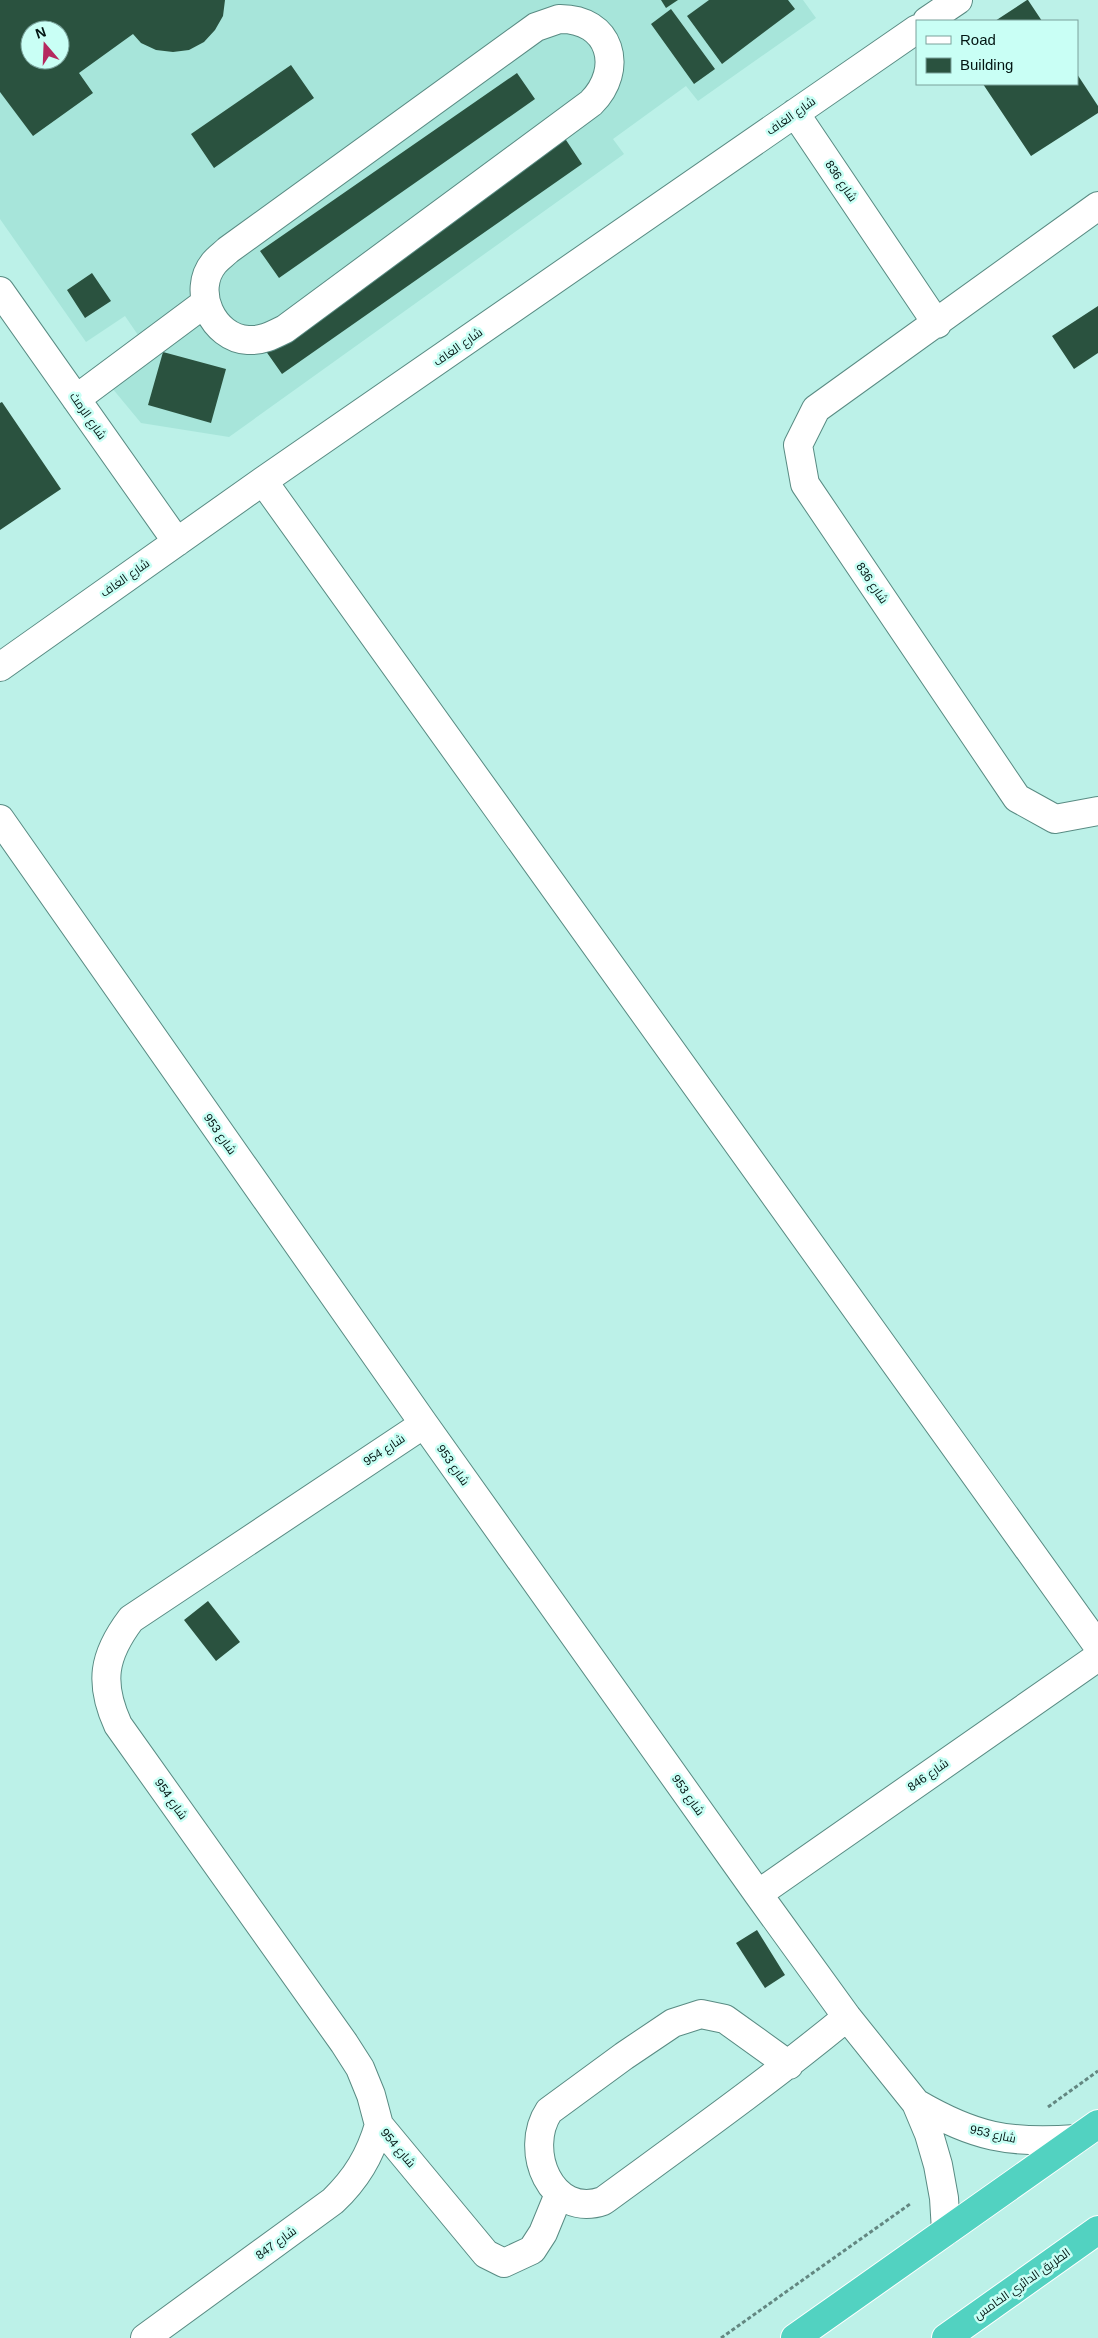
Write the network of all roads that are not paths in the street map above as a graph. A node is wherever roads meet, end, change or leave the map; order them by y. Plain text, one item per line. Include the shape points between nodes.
1 (958, 0) edge
2 (928, 20) edge
3 (916, 30) edge
4 (795, 113) junction
5 (1098, 206) edge
6 (0, 291) edge
7 (205, 303) junction
8 (936, 324) junction
9 (76, 399) junction
10 (263, 481) junction
11 (177, 542) junction
12 (0, 667) edge
13 (1098, 810) edge
14 (0, 819) edge
15 (424, 1424) junction
16 (1098, 1646) edge
17 (1098, 1657) edge
18 (758, 1894) junction
19 (847, 2017) junction
20 (789, 2065) junction
21 (916, 2103) junction
22 (1098, 2124) edge
23 (379, 2125) junction
24 (1076, 2139) junction
25 (558, 2194) junction
26 (1098, 2230) edge
27 (946, 2232) junction
28 (145, 2338) edge
29 (795, 2338) edge
30 (946, 2338) edge

1 - 2 street
3 - 4 street, شارع الغاف
4 - 8 street, شارع 836
4 - 10 street, شارع الغاف
5 - 8 street, شارع 836
6 - 9 street, شارع الرمث
7 - 7 street via 214,321 229,334 248,340 267,338 285,329 591,103 600,94 610,71 607,46 600,35 594,27 571,19 559,19 536,27 228,250 213,264 205,283
7 - 9 street
8 - 13 street, شارع 836 via 816,409 798,445 805,484 1017,798 1055,819
9 - 11 street, شارع الرمث
10 - 11 street, شارع الغاف
10 - 16 street
11 - 12 street, شارع الغاف
14 - 15 street, شارع 953
15 - 18 street, شارع 953
15 - 23 street, شارع 954 via 131,1619 108,1658 105,1682 109,1704 118,1725 360,2068
17 - 18 street, شارع 846
18 - 19 street, شارع 953
19 - 20 street
19 - 21 street, شارع 953
20 - 25 street via 603,2202 591,2206
20 - 25 street via 725,2018 701,2014 673,2023 549,2111 541,2128 538,2154 548,2181
21 - 24 street, شارع 953 via 972,2131 1002,2138 1040,2142
21 - 27 street, شارع 953 via 938,2165
22 - 24 highway
23 - 25 street, شارع 954 via 486,2254 504,2263 532,2250 543,2233
23 - 28 street, شارع 847 via 362,2167 334,2201
24 - 27 highway
26 - 30 highway, الطريق الدائري الخامس
27 - 29 highway

